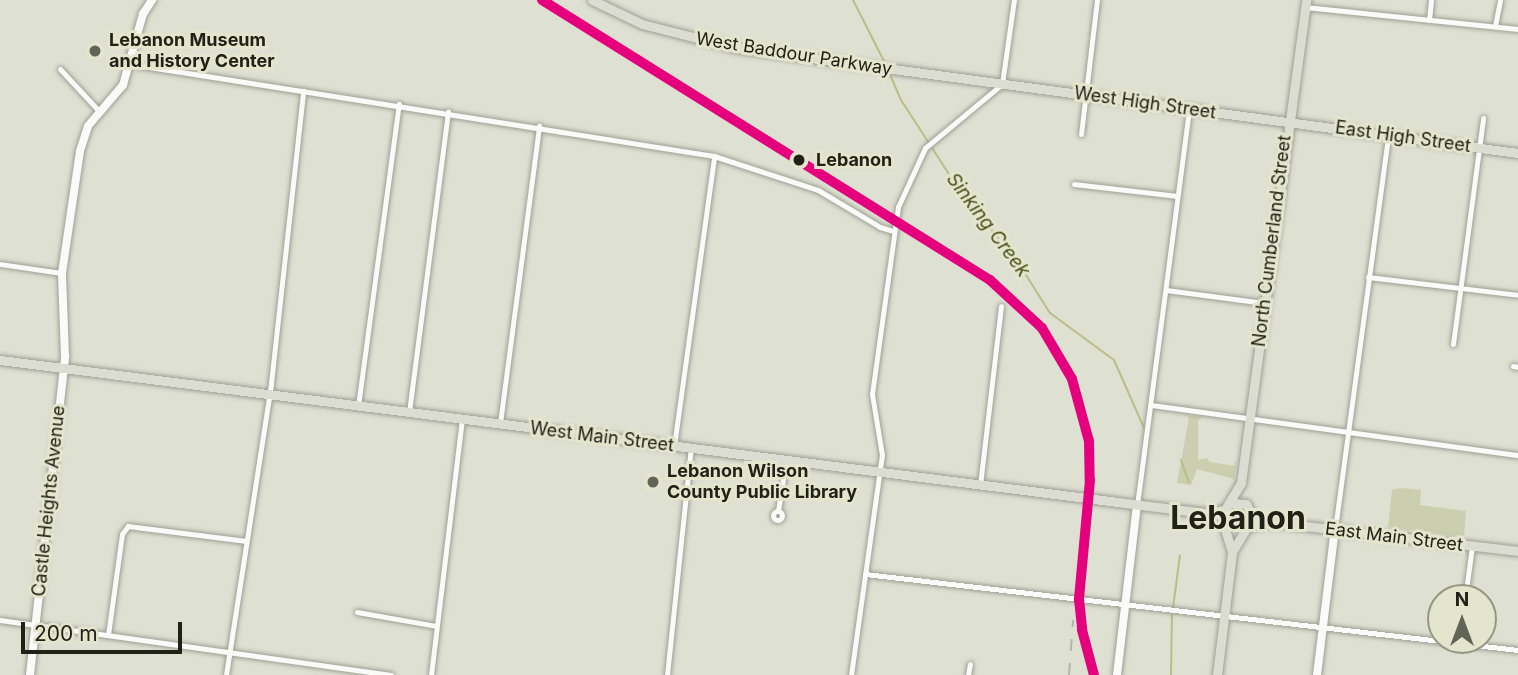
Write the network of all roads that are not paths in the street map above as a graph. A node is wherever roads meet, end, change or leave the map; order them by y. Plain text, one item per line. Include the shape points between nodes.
1 (152, 0) edge
2 (592, 0) edge
3 (1014, 0) edge
4 (1097, 0) edge
5 (1431, 0) edge
6 (1500, 0) edge
7 (1306, 4) edge
8 (1429, 20) junction
9 (1495, 26) junction
10 (1518, 29) edge
11 (130, 64) junction
12 (60, 69) dead end
13 (1002, 84) junction
14 (303, 91) junction
15 (1086, 95) junction
16 (399, 104) junction
17 (1189, 109) junction
18 (100, 112) junction
19 (448, 113) junction
20 (1483, 118) dead end
21 (1288, 121) junction
22 (538, 126) junction
23 (1081, 134) dead end
24 (1388, 136) junction
25 (1479, 148) junction
26 (1518, 153) edge
27 (714, 156) junction
28 (1074, 184) dead end
29 (1177, 196) junction
30 (893, 231) junction
31 (0, 264) edge
32 (62, 273) junction
33 (1368, 277) junction
34 (1460, 287) junction
35 (1166, 290) junction
36 (1518, 295) edge
37 (1264, 303) junction
38 (1001, 306) dead end
39 (1453, 344) dead end
40 (0, 360) edge
41 (63, 369) junction
42 (269, 395) junction
43 (1152, 405) junction
44 (358, 406) junction
45 (409, 412) junction
46 (1250, 418) junction
47 (462, 419) junction
48 (500, 423) junction
49 (1346, 432) junction
50 (674, 446) junction
51 (691, 448) junction
52 (1518, 455) edge
53 (786, 460) junction
54 (879, 472) junction
55 (1241, 483) junction
56 (980, 485) junction
57 (1231, 503) junction
58 (1137, 505) junction
59 (1248, 507) junction
60 (1223, 510) junction
61 (778, 511) dead end
62 (1205, 513) junction
63 (1271, 522) junction
64 (1224, 526) junction
65 (1247, 528) junction
66 (1335, 529) junction
67 (246, 541) junction
68 (1472, 546) junction
69 (1518, 551) edge
70 (1232, 552) junction
71 (866, 574) junction
72 (1467, 584) edge
73 (1126, 605) junction
74 (357, 612) dead end
75 (1224, 617) junction
76 (0, 620) edge
77 (35, 625) junction
78 (436, 626) junction
79 (1324, 628) junction
80 (108, 635) junction
81 (1427, 639) edge
82 (1497, 647) edge
83 (230, 650) junction
84 (1518, 650) edge
85 (970, 664) dead end
86 (30, 675) edge
87 (226, 675) edge
88 (391, 675) edge
89 (430, 675) edge
90 (667, 675) edge
91 (852, 675) edge
92 (968, 675) edge
93 (1118, 675) edge
94 (1217, 675) edge
95 (1317, 675) edge

1 - 11 street, Castle Heights Avenue via 143,14
2 - 13 main road, West Baddour Parkway via 642,24 705,42
3 - 13 street
4 - 15 street
5 - 8 street
6 - 9 street
7 - 8 street
7 - 21 main road, North Cumberland Street
8 - 9 street
9 - 10 street
11 - 14 street
11 - 18 street, Castle Heights Avenue via 117,96
12 - 18 street
13 - 15 main road, West High Street
13 - 30 street via 935,137 916,162
14 - 16 street
14 - 42 street
15 - 17 main road, West High Street
15 - 23 street
16 - 19 street
16 - 44 street
17 - 21 main road, West High Street
17 - 29 street
18 - 32 street, Castle Heights Avenue via 83,140
19 - 22 street
19 - 45 street
20 - 25 street
21 - 24 main road, East High Street
21 - 37 main road, North Cumberland Street
22 - 27 street
22 - 48 street
24 - 25 main road, East High Street
24 - 33 street
25 - 26 main road, East High Street
25 - 34 street
27 - 30 street via 818,190 880,228
27 - 50 street
28 - 29 street
29 - 35 street
30 - 54 street via 872,394 882,440
31 - 32 street
32 - 41 street, Castle Heights Avenue
33 - 34 street
33 - 49 street
34 - 36 street
34 - 39 street
35 - 37 street
35 - 43 street
37 - 46 main road, North Cumberland Street
38 - 56 street
40 - 41 main road, West Main Street
41 - 42 main road, West Main Street
41 - 77 street, Castle Heights Avenue
42 - 44 main road, West Main Street
42 - 67 street
43 - 46 street
43 - 58 street
44 - 45 main road, West Main Street
45 - 47 main road, West Main Street
46 - 49 street
46 - 55 main road, North Cumberland Street
47 - 48 main road, West Main Street
47 - 78 street
48 - 50 main road, West Main Street
49 - 52 street
49 - 66 street
50 - 51 main road, West Main Street
51 - 53 main road, West Main Street
51 - 90 street
53 - 54 main road, West Main Street
53 - 61 street
54 - 56 main road, West Main Street
54 - 71 street
55 - 57 main road, North Cumberland Street
55 - 59 main road, North Cumberland Street
56 - 58 main road, West Main Street
57 - 59 main road
57 - 60 main road
58 - 62 main road, West Main Street
58 - 73 street
59 - 63 main road, East Main Street
59 - 65 main road, North Cumberland Street
60 - 62 main road, West Main Street
60 - 64 main road
62 - 64 main road, West Main Street
63 - 65 main road, East Main Street
63 - 66 main road, East Main Street
64 - 65 main road, East Main Street
64 - 70 main road
65 - 70 main road
66 - 68 main road, East Main Street
66 - 79 street
67 - 80 street via 128,526 122,534
67 - 83 street
68 - 69 main road, East Main Street
68 - 72 street
70 - 75 main road
71 - 73 street
71 - 91 street
73 - 75 street
73 - 93 street
74 - 78 street
75 - 79 street
75 - 94 main road
76 - 77 street
77 - 80 street
77 - 86 street, Castle Heights Avenue
78 - 89 street
79 - 81 street
79 - 95 street
80 - 83 street
82 - 84 street
83 - 87 street
83 - 88 street
85 - 92 street

